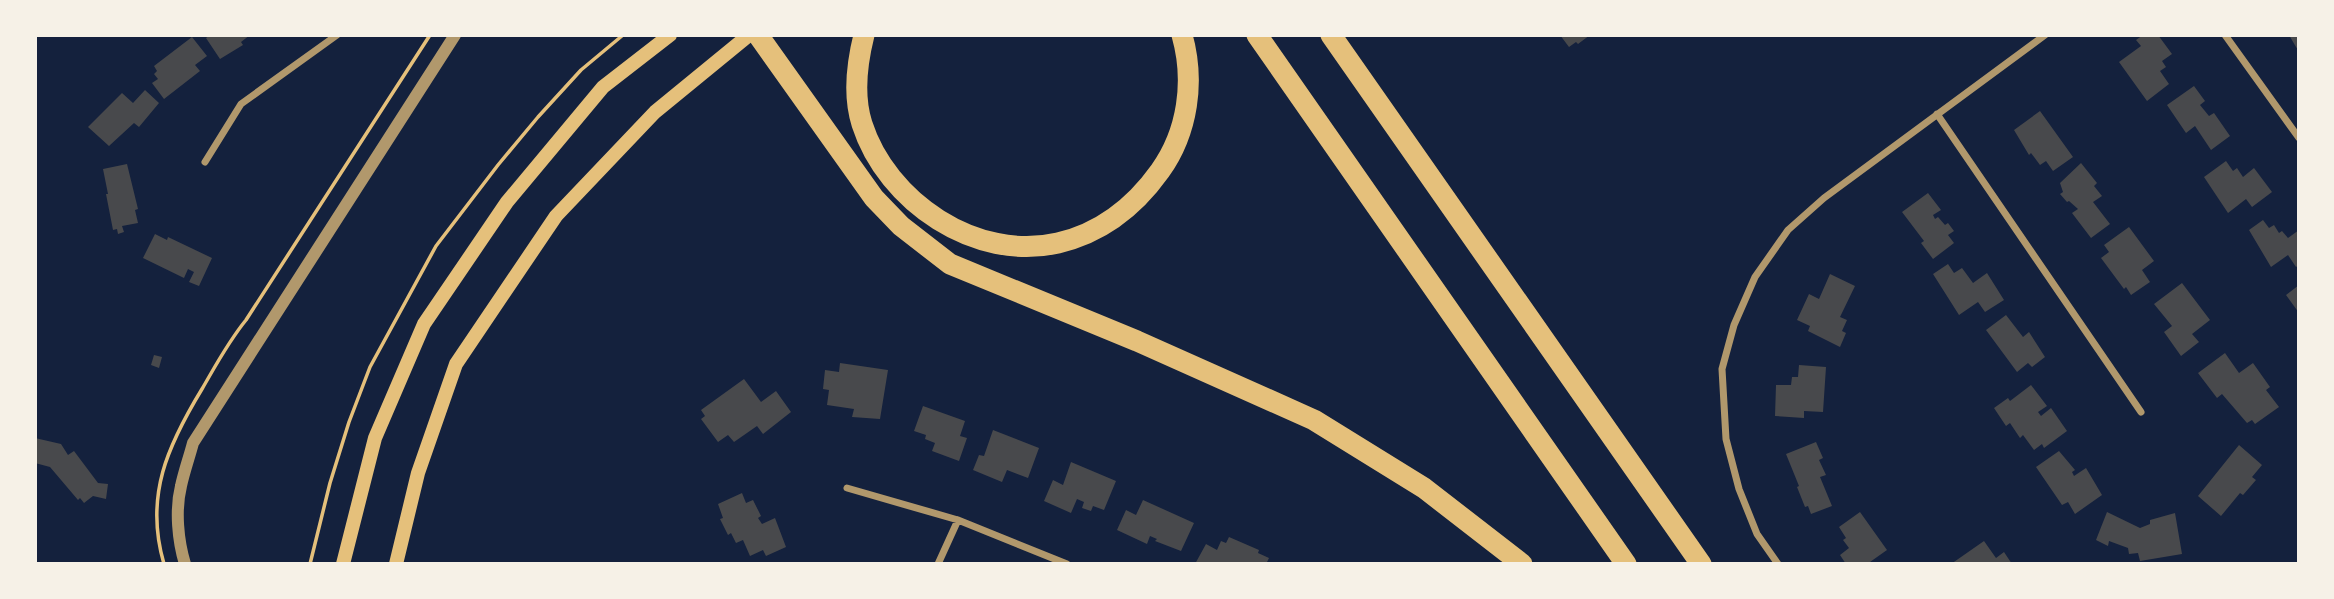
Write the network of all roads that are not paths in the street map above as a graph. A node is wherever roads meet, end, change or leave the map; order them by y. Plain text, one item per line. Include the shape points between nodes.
1 (337, 35) edge
2 (455, 35) edge
3 (670, 35) edge
4 (749, 35) edge
5 (758, 35) edge
6 (863, 35) edge
7 (1182, 35) edge
8 (1257, 35) edge
9 (1331, 35) edge
10 (2045, 35) edge
11 (2225, 35) edge
12 (1937, 114) junction
13 (2299, 138) edge
14 (205, 162) dead end
15 (2141, 412) dead end
16 (847, 488) dead end
17 (958, 520) junction
18 (185, 564) edge
19 (343, 564) edge
20 (396, 564) edge
21 (938, 564) edge
22 (1067, 564) edge
23 (1522, 564) edge
24 (1626, 564) edge
25 (1701, 564) edge
26 (1778, 564) edge

1 - 14 street via 241,104
2 - 18 street via 193,443 180,488
3 - 19 main road via 603,87 507,202 424,324 375,438
4 - 20 main road via 655,112 556,216 456,364 418,473
5 - 23 highway via 874,198 950,264 1314,420 1424,488
6 - 7 highway via 858,58 862,123 876,157 896,184 918,207 954,230 1023,246 1057,243 1122,214 1169,159 1184,121 1188,82
8 - 24 highway
9 - 25 highway
10 - 12 street
11 - 13 street
12 - 15 street
12 - 26 street via 1788,230 1755,277 1734,325 1722,369 1726,439 1757,534
16 - 17 street
17 - 21 street
17 - 22 street

